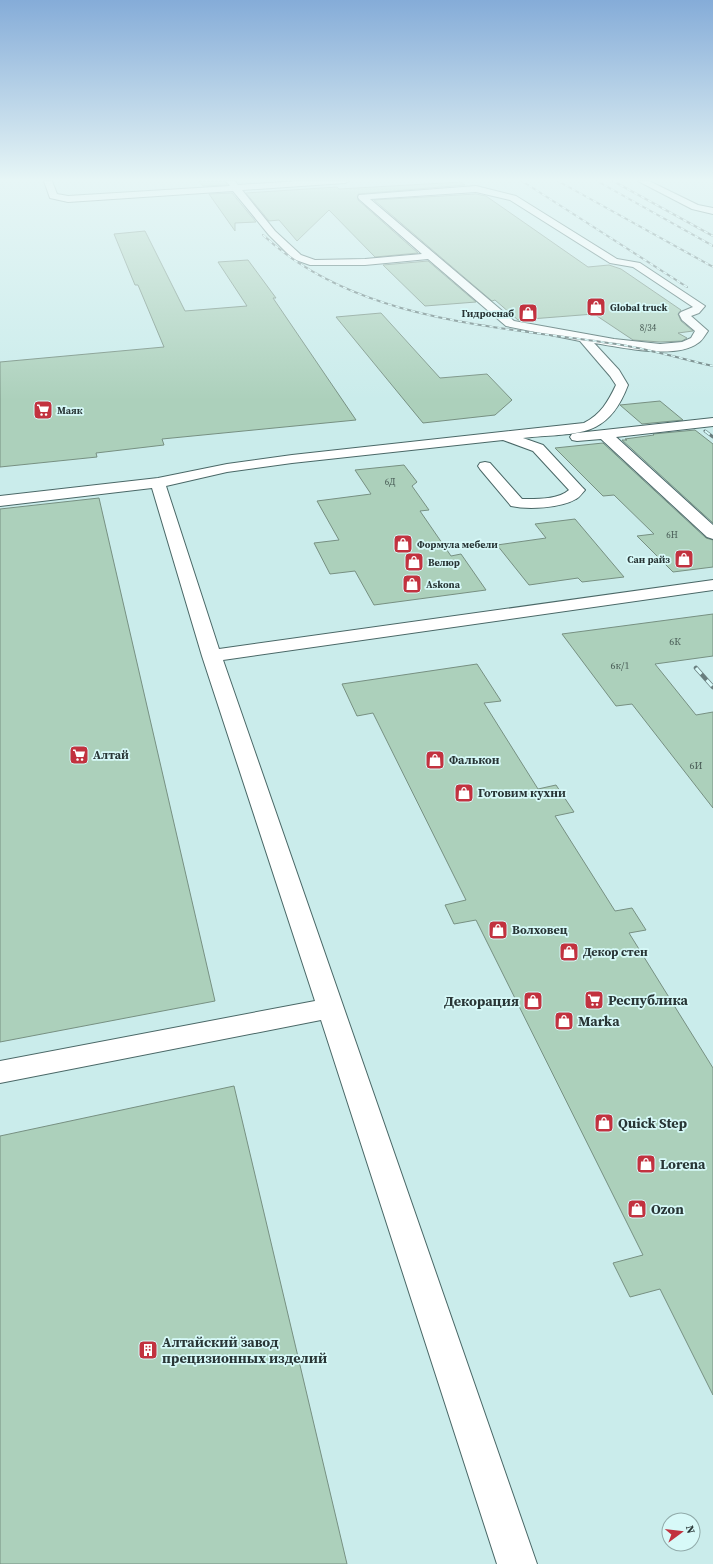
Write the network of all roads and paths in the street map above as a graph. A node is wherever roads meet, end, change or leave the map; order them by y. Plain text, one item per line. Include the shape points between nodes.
1 (294, 254) edge
2 (428, 254) edge
3 (604, 254) edge
4 (430, 256) junction
5 (591, 339) junction
6 (713, 422) edge
7 (604, 434) junction
8 (498, 437) junction
9 (526, 443) junction
10 (485, 466) dead end
11 (158, 483) junction
12 (0, 501) edge
13 (713, 534) edge
14 (713, 585) edge
15 (212, 656) junction
16 (331, 1008) junction
17 (0, 1072) edge
18 (517, 1564) edge

1 - 4 street via 314,263 365,262
2 - 4 street
3 - 5 street via 614,260 636,265 699,306 695,311 685,314 686,318 702,331 694,341 684,346 662,348
4 - 5 street via 510,324
5 - 8 street via 586,341 615,372 622,385 616,401 601,420 587,427
6 - 7 street
7 - 9 street
7 - 13 street
8 - 9 street
8 - 11 street via 292,458 227,468
9 - 10 street via 538,448 577,490 572,496 534,504 517,503
11 - 12 street
11 - 15 street
14 - 15 street
15 - 16 street
16 - 17 street
16 - 18 street

